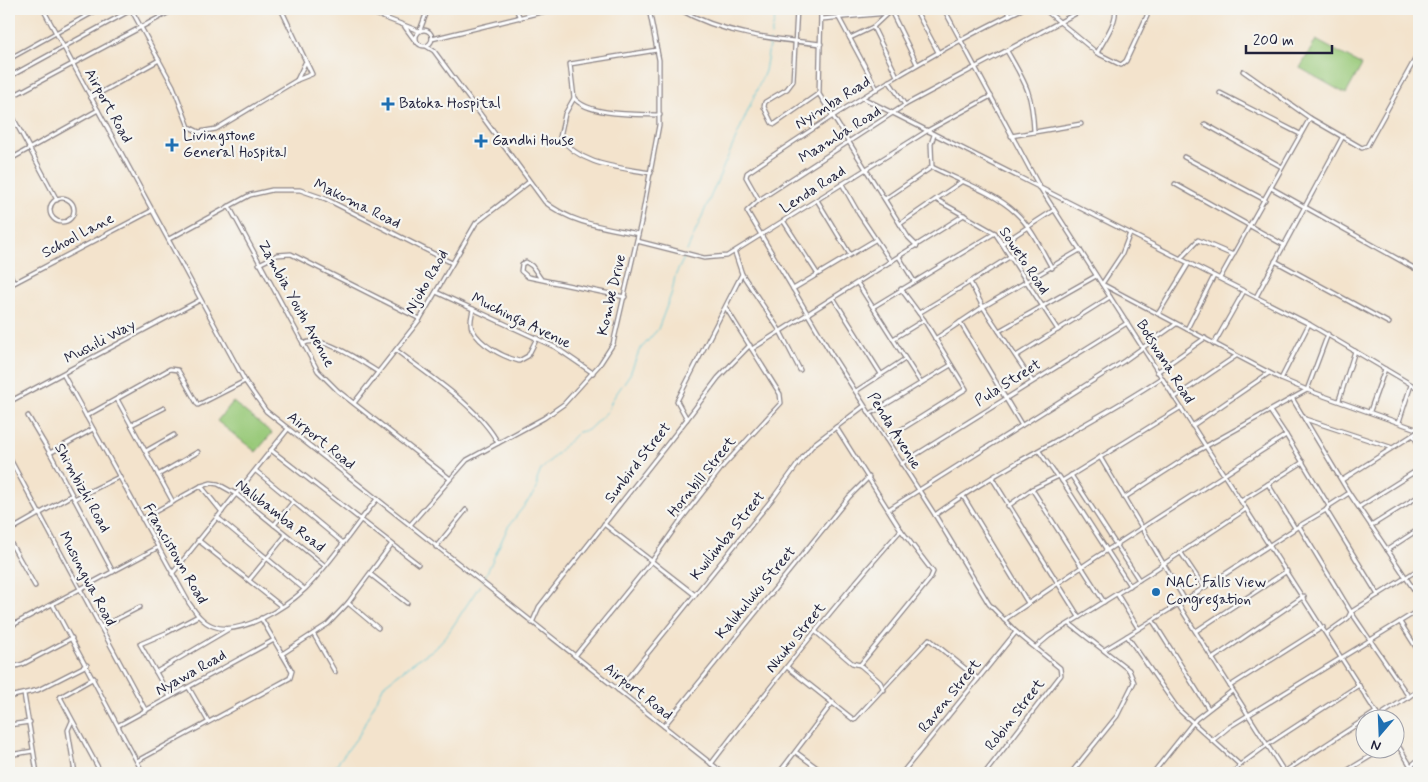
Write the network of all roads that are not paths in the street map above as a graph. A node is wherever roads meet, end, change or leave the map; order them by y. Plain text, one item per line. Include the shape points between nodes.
1 (43, 9) edge
2 (99, 9) edge
3 (131, 9) edge
4 (175, 9) edge
5 (281, 9) edge
6 (362, 9) edge
7 (428, 9) edge
8 (516, 9) edge
9 (554, 9) edge
10 (649, 9) edge
11 (679, 9) edge
12 (797, 9) edge
13 (821, 9) edge
14 (900, 9) edge
15 (915, 9) edge
16 (944, 9) edge
17 (1007, 9) edge
18 (1022, 9) edge
19 (1044, 9) edge
20 (1084, 9) edge
21 (1115, 9) edge
22 (1148, 9) edge
23 (890, 13) junction
24 (1010, 14) junction
25 (520, 18) junction
26 (839, 18) junction
27 (822, 19) junction
28 (425, 20) junction
29 (1059, 23) junction
30 (404, 26) junction
31 (140, 27) junction
32 (873, 27) junction
33 (420, 30) junction
34 (429, 31) junction
35 (56, 33) junction
36 (850, 38) junction
37 (432, 40) junction
38 (796, 41) junction
39 (960, 41) junction
40 (417, 42) junction
41 (821, 44) junction
42 (426, 46) junction
43 (64, 47) junction
44 (657, 50) junction
45 (434, 51) junction
46 (1007, 51) junction
47 (938, 52) junction
48 (1419, 52) edge
49 (1097, 53) junction
50 (9, 59) edge
51 (159, 60) junction
52 (305, 63) junction
53 (73, 64) junction
54 (917, 64) junction
55 (975, 67) junction
56 (1242, 70) dead end
57 (897, 76) junction
58 (9, 77) edge
59 (297, 80) junction
60 (890, 81) junction
61 (877, 89) junction
62 (1220, 93) dead end
63 (818, 94) junction
64 (991, 96) junction
65 (9, 98) edge
66 (91, 98) junction
67 (574, 98) junction
68 (862, 98) junction
69 (905, 105) junction
70 (9, 110) edge
71 (98, 110) junction
72 (896, 113) junction
73 (660, 115) junction
74 (832, 117) junction
75 (1310, 118) junction
76 (1081, 124) dead end
77 (1205, 124) dead end
78 (927, 131) junction
79 (1034, 131) junction
80 (1300, 134) junction
81 (934, 135) junction
82 (1011, 136) junction
83 (1342, 138) junction
84 (850, 142) junction
85 (29, 148) junction
86 (1184, 157) dead end
87 (9, 160) edge
88 (1282, 166) junction
89 (932, 167) junction
90 (866, 169) junction
91 (650, 173) junction
92 (529, 182) junction
93 (961, 182) junction
94 (842, 184) junction
95 (1175, 184) dead end
96 (1039, 186) junction
97 (1271, 188) junction
98 (885, 199) junction
99 (57, 200) junction
100 (759, 200) junction
101 (817, 200) junction
102 (937, 200) junction
103 (1265, 200) junction
104 (229, 206) junction
105 (1306, 207) junction
106 (153, 210) junction
107 (1054, 210) junction
108 (964, 215) junction
109 (784, 222) junction
110 (900, 224) junction
111 (1250, 226) junction
112 (1028, 227) junction
113 (995, 233) junction
114 (1130, 233) junction
115 (638, 234) junction
116 (761, 237) junction
117 (169, 239) junction
118 (874, 240) junction
119 (637, 241) junction
120 (1003, 243) junction
121 (1284, 245) junction
122 (916, 246) junction
123 (1080, 250) junction
124 (735, 253) junction
125 (849, 253) junction
126 (1233, 255) junction
127 (1011, 256) junction
128 (899, 257) junction
129 (1181, 258) junction
130 (1275, 261) junction
131 (891, 262) junction
132 (452, 263) junction
133 (1189, 263) junction
134 (259, 264) junction
135 (1052, 268) junction
136 (1414, 268) dead end
137 (9, 272) edge
138 (817, 273) junction
139 (742, 274) junction
140 (1096, 276) junction
141 (1214, 276) junction
142 (1220, 278) junction
143 (540, 279) junction
144 (914, 281) junction
145 (970, 282) junction
146 (1027, 282) junction
147 (858, 284) junction
148 (1102, 284) junction
149 (793, 289) junction
150 (901, 289) junction
151 (1244, 291) junction
152 (436, 292) junction
153 (624, 297) junction
154 (1110, 297) junction
155 (1256, 297) junction
156 (834, 299) junction
157 (200, 300) junction
158 (1041, 306) junction
159 (983, 307) junction
160 (726, 308) junction
161 (873, 308) junction
162 (473, 309) junction
163 (919, 313) junction
164 (807, 314) junction
165 (1158, 314) junction
166 (420, 319) junction
167 (924, 320) junction
168 (960, 322) junction
169 (1127, 323) junction
170 (1176, 324) junction
171 (1309, 324) junction
172 (1389, 324) dead end
173 (1187, 329) junction
174 (1058, 330) junction
175 (999, 331) junction
176 (780, 332) junction
177 (1328, 334) junction
178 (537, 338) junction
179 (1205, 338) junction
180 (893, 339) junction
181 (935, 339) junction
182 (303, 344) junction
183 (1214, 344) junction
184 (751, 347) junction
185 (1141, 347) junction
186 (396, 350) junction
187 (1355, 350) junction
188 (1016, 356) junction
189 (1236, 356) junction
190 (905, 359) junction
191 (951, 365) junction
192 (1385, 369) junction
193 (800, 370) dead end
194 (378, 372) junction
195 (1158, 372) junction
196 (593, 373) junction
197 (1270, 373) junction
198 (63, 374) junction
199 (881, 374) junction
200 (1161, 378) junction
201 (1281, 379) junction
202 (245, 380) junction
203 (1032, 381) junction
204 (921, 384) junction
205 (1411, 385) junction
206 (1419, 388) edge
207 (1307, 390) junction
208 (856, 392) junction
209 (1174, 398) junction
210 (1292, 398) junction
211 (117, 399) junction
212 (1005, 399) junction
213 (1339, 400) junction
214 (9, 402) edge
215 (354, 403) junction
216 (864, 406) junction
217 (164, 408) dead end
218 (1180, 408) junction
219 (1270, 411) junction
220 (1370, 411) junction
221 (870, 414) junction
222 (28, 416) dead end
223 (86, 416) junction
224 (687, 419) junction
225 (1305, 419) junction
226 (1399, 422) junction
227 (1021, 424) junction
228 (131, 425) junction
229 (1192, 426) junction
230 (836, 427) junction
231 (93, 429) junction
232 (288, 429) junction
233 (1419, 431) edge
234 (174, 435) dead end
235 (1286, 435) junction
236 (1413, 435) junction
237 (886, 440) junction
238 (498, 443) junction
239 (1419, 445) edge
240 (1205, 447) junction
241 (1391, 448) junction
242 (271, 450) junction
243 (146, 451) junction
244 (1039, 451) junction
245 (198, 452) dead end
246 (50, 453) junction
247 (9, 457) edge
248 (1100, 457) junction
249 (1303, 462) junction
250 (901, 464) junction
251 (1419, 469) edge
252 (256, 471) junction
253 (1071, 475) junction
254 (158, 476) junction
255 (1056, 476) junction
256 (1224, 476) junction
257 (119, 477) junction
258 (449, 478) junction
259 (869, 478) junction
260 (992, 478) junction
261 (1342, 480) junction
262 (1062, 481) junction
263 (1268, 484) junction
264 (202, 486) junction
265 (1032, 489) junction
266 (918, 491) junction
267 (1349, 493) junction
268 (236, 494) junction
269 (963, 496) junction
270 (1419, 496) edge
271 (73, 497) junction
272 (1124, 498) junction
273 (376, 499) junction
274 (1241, 501) junction
275 (173, 502) junction
276 (293, 502) junction
277 (1008, 506) junction
278 (1329, 506) junction
279 (1359, 507) junction
280 (1246, 508) junction
281 (889, 509) junction
282 (466, 510) dead end
283 (1326, 510) junction
284 (222, 512) junction
285 (39, 514) junction
286 (935, 515) junction
287 (217, 517) junction
288 (142, 519) junction
289 (360, 519) junction
290 (604, 524) junction
291 (274, 525) junction
292 (410, 525) junction
293 (1299, 526) junction
294 (1371, 526) junction
295 (1143, 528) junction
296 (1295, 528) junction
297 (1419, 529) edge
298 (901, 530) junction
299 (9, 531) edge
300 (286, 535) junction
301 (9, 540) edge
302 (198, 540) junction
303 (342, 542) junction
304 (1269, 544) junction
305 (391, 545) junction
306 (1115, 545) junction
307 (436, 547) junction
308 (157, 548) junction
309 (1108, 550) junction
310 (1387, 550) junction
311 (1181, 553) junction
312 (267, 558) junction
313 (652, 562) junction
314 (1164, 563) junction
315 (418, 564) dead end
316 (324, 566) junction
317 (1082, 567) junction
318 (1419, 569) edge
319 (1287, 571) junction
320 (113, 572) junction
321 (172, 574) junction
322 (370, 574) junction
323 (1405, 578) junction
324 (250, 579) junction
325 (1139, 580) junction
326 (1057, 583) junction
327 (35, 586) dead end
328 (1130, 586) junction
329 (1204, 586) junction
330 (304, 589) junction
331 (80, 590) junction
332 (1117, 594) junction
333 (696, 595) junction
334 (1378, 595) junction
335 (1304, 596) junction
336 (1419, 597) edge
337 (1185, 600) junction
338 (1104, 602) junction
339 (348, 603) junction
340 (407, 603) dead end
341 (1028, 603) junction
342 (53, 604) junction
343 (1178, 604) junction
344 (282, 606) junction
345 (140, 607) dead end
346 (1419, 610) edge
347 (1351, 612) junction
348 (198, 616) junction
349 (1079, 617) junction
350 (261, 618) junction
351 (1004, 620) junction
352 (1152, 620) junction
353 (1400, 622) junction
354 (532, 623) junction
355 (1070, 624) junction
356 (101, 627) junction
357 (1323, 627) junction
358 (9, 628) edge
359 (378, 628) dead end
360 (1138, 628) junction
361 (229, 629) junction
362 (1196, 631) junction
363 (816, 632) junction
364 (1016, 632) junction
365 (1327, 633) junction
366 (314, 635) junction
367 (1127, 636) junction
368 (72, 638) junction
369 (1370, 639) junction
370 (274, 640) junction
371 (1036, 647) junction
372 (1104, 650) junction
373 (1419, 652) edge
374 (282, 654) junction
375 (574, 656) junction
376 (1343, 658) junction
377 (1212, 659) junction
378 (86, 665) junction
379 (860, 665) junction
380 (787, 667) junction
381 (9, 668) edge
382 (156, 672) junction
383 (335, 672) dead end
384 (94, 678) junction
385 (978, 680) junction
386 (1359, 685) junction
387 (1230, 686) junction
388 (189, 688) junction
389 (618, 690) junction
390 (884, 690) junction
391 (1419, 690) edge
392 (1232, 691) junction
393 (24, 694) junction
394 (9, 697) edge
395 (170, 697) junction
396 (1409, 697) junction
397 (833, 702) junction
398 (1208, 708) junction
399 (1375, 710) edge
400 (1391, 710) edge
401 (146, 711) junction
402 (1249, 716) junction
403 (72, 721) junction
404 (30, 722) junction
405 (208, 722) junction
406 (1193, 723) junction
407 (119, 725) junction
408 (1356, 725) edge
409 (9, 726) edge
410 (664, 726) junction
411 (1212, 741) junction
412 (1267, 745) junction
413 (33, 751) junction
414 (797, 753) junction
415 (9, 755) edge
416 (1406, 758) edge
417 (1419, 758) edge
418 (1365, 760) edge
419 (137, 761) junction
420 (711, 764) junction
421 (1240, 765) junction
422 (1410, 765) junction
423 (1284, 772) edge
424 (37, 773) edge
425 (75, 773) edge
426 (99, 773) edge
427 (143, 773) edge
428 (723, 773) edge
429 (779, 773) edge
430 (824, 773) edge
431 (902, 773) edge
432 (985, 773) edge
433 (1071, 773) edge
434 (1153, 773) edge
435 (1233, 773) edge
436 (1343, 773) edge
437 (1403, 773) edge
438 (1415, 773) edge

1 - 35 street, Airport Road
2 - 35 street
3 - 31 street
3 - 43 street
4 - 31 street
5 - 52 street
6 - 30 street
7 - 28 street
8 - 25 street
9 - 25 street
10 - 44 street, Kombe Drive
11 - 38 street via 721,27
12 - 38 street
13 - 27 street
14 - 23 street
15 - 47 street
16 - 39 street, Botswana Road
17 - 24 street
18 - 24 street, Nyimba Road
19 - 29 street
20 - 29 street, Maamba Road
21 - 49 street via 1113,22
22 - 49 street via 1123,64
23 - 26 street
23 - 32 street
23 - 54 street
24 - 39 street, Nyimba Road
25 - 37 street
26 - 27 street
26 - 36 street
27 - 41 street
28 - 33 street
28 - 34 street
29 - 46 street, Maamba Road
29 - 49 street
30 - 33 street
30 - 40 street
31 - 51 street
31 - 53 street
32 - 36 street
32 - 57 street
33 - 34 street
33 - 40 street via 416,35
34 - 37 street
35 - 43 street, Airport Road
35 - 50 street
36 - 61 street
37 - 42 street
37 - 45 street
38 - 41 street
38 - 63 street via 793,81 765,102 769,118 775,124
39 - 47 street, Nyimba Road
39 - 55 street, Botswana Road
40 - 42 street
41 - 63 street
42 - 45 street
43 - 53 street, Airport Road
43 - 58 street
44 - 67 street via 570,64
44 - 73 street, Kombe Drive
45 - 92 street
46 - 55 street, Maamba Road
46 - 79 street via 1030,93
47 - 54 street, Nyimba Road
48 - 83 street via 1367,146 1359,148
51 - 59 street via 173,86 185,120 192,130 199,132 216,128
51 - 66 street
52 - 59 street
52 - 59 street via 312,74
53 - 65 street
53 - 66 street, Airport Road
54 - 57 street, Nyimba Road
55 - 64 street, Botswana Road
55 - 69 street, Maamba Road
56 - 75 street
57 - 60 street, Nyimba Road
60 - 61 street, Nyimba Road
60 - 69 street
61 - 68 street, Nyimba Road
62 - 80 street
63 - 74 street
64 - 78 street, Lenda Road
64 - 82 street, Botswana Road
66 - 71 street, Airport Road
67 - 73 street via 582,106 595,111
67 - 91 street via 562,124 560,137 565,144 593,162
68 - 72 street
68 - 74 street, Nyimba Road
69 - 72 street, Maamba Road
70 - 85 street
71 - 85 street
71 - 106 street, Airport Road
72 - 78 street
72 - 84 street, Maamba Road
73 - 91 street, Kombe Drive
74 - 84 street
74 - 100 street, Nyimba Road via 747,173 746,177
75 - 80 street
75 - 83 street
76 - 79 street
77 - 88 street
78 - 81 street
78 - 90 street, Lenda Road
79 - 82 street
80 - 88 street
81 - 89 street
81 - 96 street
82 - 96 street, Botswana Road
83 - 105 street
84 - 90 street
84 - 100 street, Maamba Road
85 - 87 street
85 - 99 street
86 - 103 street
88 - 97 street
89 - 93 street
89 - 98 street
90 - 94 street, Lenda Road
90 - 98 street
91 - 115 street, Kombe Drive
92 - 115 street via 559,213 580,222
92 - 132 street, Njoko Raod via 476,223
93 - 102 street
93 - 112 street via 1007,206
94 - 101 street, Lenda Road
94 - 118 street
95 - 111 street
96 - 107 street, Botswana Road
96 - 114 street
97 - 103 street
97 - 105 street
98 - 110 street
99 - 99 street via 64,198 71,202 74,213 70,219 59,221 53,216 51,209
100 - 116 street via 747,213
101 - 109 street, Lenda Road
101 - 125 street
102 - 108 street, Soweto Road
102 - 110 street
103 - 111 street
104 - 117 street, Makoma Road
104 - 132 street, Makoma Road via 259,192 311,192
104 - 134 street, Zambia Youth Avenue
105 - 121 street
105 - 136 street
106 - 117 street, Airport Road
106 - 137 street, School Lane via 14,283
107 - 112 street
107 - 123 street, Botswana Road
108 - 113 street, Soweto Road
108 - 122 street
109 - 116 street, Lenda Road
109 - 138 street
110 - 122 street
111 - 121 street
111 - 126 street
112 - 120 street
112 - 135 street
113 - 120 street, Soweto Road
113 - 144 street
114 - 129 street
114 - 148 street via 1122,254
115 - 119 street, Kombe Drive
116 - 124 street, Lenda Road
116 - 149 street, Penda Avenue
117 - 157 street, Airport Road
118 - 125 street
118 - 131 street
119 - 124 street, Lenda Road via 704,258
119 - 153 street, Kombe Drive
120 - 127 street, Soweto Road
121 - 130 street
122 - 128 street
123 - 135 street
123 - 140 street, Botswana Road
124 - 139 street
125 - 138 street
126 - 129 street via 1198,240
126 - 142 street
127 - 145 street
127 - 146 street, Soweto Road
128 - 131 street
128 - 144 street
129 - 133 street
130 - 155 street
130 - 172 street
131 - 147 street
132 - 152 street, Njoko Raod
133 - 141 street
133 - 165 street
134 - 166 street via 277,255 291,254
134 - 182 street, Zambia Youth Avenue
135 - 146 street
138 - 149 street
139 - 160 street, Sunbird Street
139 - 176 street
140 - 148 street, Botswana Road
140 - 158 street
141 - 142 street
141 - 173 street
142 - 151 street
143 - 143 street via 525,275 521,271 522,264 526,262 532,266
143 - 153 street
144 - 150 street
145 - 159 street
145 - 163 street
146 - 158 street, Soweto Road
146 - 159 street
147 - 156 street
147 - 161 street
148 - 154 street, Botswana Road
148 - 165 street
149 - 164 street, Penda Avenue
150 - 161 street
150 - 163 street
151 - 155 street
151 - 183 street
152 - 162 street, Muchinga Avenue
152 - 166 street, Njoko Raod
153 - 196 street, Kombe Drive via 613,344
154 - 169 street, Botswana Road
154 - 174 street
155 - 171 street
156 - 164 street
156 - 199 street
157 - 198 street, Mushili Way
157 - 202 street, Airport Road
158 - 174 street, Soweto Road
158 - 175 street
159 - 168 street
159 - 175 street
160 - 184 street, Hornbill Street
160 - 224 street, Sunbird Street via 677,401
161 - 180 street
162 - 178 street, Muchinga Avenue
162 - 178 street via 472,330 508,358 519,361 528,356
163 - 167 street
164 - 176 street
164 - 208 street, Penda Avenue
165 - 170 street
166 - 186 street, Njoko Raod
167 - 180 street
167 - 181 street
168 - 181 street
168 - 212 street
169 - 185 street, Botswana Road
169 - 203 street, Pula Street
170 - 173 street
170 - 185 street
171 - 177 street
171 - 201 street
173 - 179 street
174 - 188 street
175 - 188 street
176 - 184 street
176 - 193 street
177 - 187 street
177 - 207 street
178 - 196 street, Muchinga Avenue
179 - 183 street
179 - 195 street
180 - 190 street
181 - 191 street
182 - 194 street via 323,342
182 - 215 street, Zambia Youth Avenue via 318,371
183 - 189 street
184 - 224 street via 718,378
184 - 313 street, Hornbill Street via 780,394 781,403 723,466
185 - 195 street, Botswana Road
185 - 227 street via 1124,361
186 - 194 street, Njoko Raod
186 - 238 street via 474,412
187 - 192 street
187 - 213 street
188 - 203 street
189 - 197 street
189 - 209 street
190 - 199 street
190 - 204 street
191 - 204 street
191 - 237 street via 966,390
192 - 205 street
192 - 220 street
194 - 215 street, Njoko Raod
195 - 200 street, Botswana Road
196 - 238 street, Kombe Drive via 557,410
197 - 201 street
197 - 229 street
198 - 214 street, Mushili Way
198 - 223 street, Francistown Road
199 - 208 street
200 - 209 street, Botswana Road
200 - 244 street
201 - 207 street
202 - 211 street via 198,405 180,372 174,368
202 - 232 street, Airport Road via 266,411
203 - 212 street, Pula Street
204 - 221 street
205 - 206 street
205 - 226 street
207 - 210 street
207 - 213 street
208 - 216 street, Penda Avenue
209 - 218 street, Botswana Road
210 - 219 street
210 - 225 street
211 - 223 street
211 - 228 street
212 - 227 street
212 - 250 street, Pula Street
213 - 220 street
215 - 258 street, Zambia Youth Avenue
216 - 221 street, Penda Avenue
216 - 230 street, Kwilimba Street
217 - 228 street
218 - 229 street, Botswana Road
218 - 248 street
219 - 235 street
219 - 240 street
220 - 226 street
221 - 237 street, Penda Avenue
222 - 246 street, Shimbizhi Road
223 - 231 street, Francistown Road
224 - 290 street, Sunbird Street
225 - 241 street
225 - 261 street
226 - 233 street
227 - 266 street
228 - 243 street
229 - 240 street, Botswana Road
230 - 259 street
230 - 333 street, Kwilimba Street via 803,457
231 - 246 street
231 - 257 street, Francistown Road
232 - 242 street
232 - 273 street, Airport Road
233 - 236 street
234 - 243 street
235 - 249 street
235 - 256 street
236 - 239 street
236 - 241 street
237 - 250 street, Penda Avenue
238 - 258 street, Kombe Drive via 467,460
240 - 256 street, Botswana Road
240 - 272 street
241 - 261 street
242 - 252 street
242 - 289 street
243 - 254 street
244 - 255 street
244 - 260 street
245 - 254 street
246 - 271 street, Shimbizhi Road
247 - 285 street, Musungwa Road
248 - 253 street
248 - 272 street
249 - 263 street
249 - 278 street
250 - 266 street, Penda Avenue
251 - 279 street
252 - 268 street
252 - 276 street
253 - 262 street
253 - 306 street
254 - 275 street
255 - 262 street
255 - 265 street
256 - 274 street, Botswana Road
256 - 295 street
257 - 271 street
257 - 288 street, Francistown Road
258 - 292 street, Kombe Drive
259 - 281 street
259 - 410 street, Kalukuluku Street via 849,497
260 - 269 street
260 - 277 street
261 - 267 street
262 - 309 street
263 - 274 street
263 - 296 street
264 - 268 street, Nalubamba Road via 218,484
264 - 275 street
264 - 284 street
265 - 277 street
265 - 317 street
266 - 281 street
266 - 286 street, Penda Avenue
267 - 278 street
267 - 279 street
268 - 284 street
268 - 291 street, Nalubamba Road
269 - 286 street
269 - 341 street
270 - 294 street
271 - 285 street
271 - 320 street, Shimbizhi Road
272 - 295 street
273 - 289 street
273 - 292 street, Airport Road
274 - 280 street, Botswana Road
275 - 288 street
276 - 291 street
276 - 303 street
277 - 326 street
278 - 283 street
279 - 294 street
280 - 304 street, Botswana Road
280 - 311 street
281 - 298 street
282 - 307 street
283 - 293 street
283 - 334 street
284 - 287 street
285 - 299 street
285 - 331 street, Musungwa Road
286 - 351 street, Penda Avenue via 981,592
287 - 302 street
287 - 312 street
288 - 308 street, Francistown Road
289 - 303 street
289 - 305 street
290 - 313 street
290 - 354 street, Sunbird Street via 539,607
291 - 300 street, Nalubamba Road
292 - 307 street, Airport Road
293 - 296 street
293 - 347 street
294 - 310 street
295 - 306 street
295 - 314 street
296 - 304 street
297 - 310 street
298 - 363 street, Nkuku Street
298 - 379 street via 932,569 933,575
300 - 312 street
300 - 316 street, Nalubamba Road
301 - 327 street
302 - 321 street
302 - 324 street
303 - 316 street
304 - 319 street, Botswana Road
304 - 329 street
305 - 315 street
305 - 322 street
306 - 309 street
306 - 325 street
307 - 354 street, Airport Road
308 - 320 street
308 - 321 street, Francistown Road
309 - 317 street
309 - 328 street
310 - 323 street
311 - 314 street
311 - 329 street
312 - 324 street
312 - 330 street
313 - 333 street
313 - 375 street, Hornbill Street
314 - 325 street
314 - 337 street
316 - 330 street
317 - 326 street
317 - 338 street
318 - 323 street
319 - 335 street, Botswana Road
319 - 362 street
320 - 331 street
321 - 348 street, Francistown Road
322 - 339 street
322 - 340 street
323 - 334 street
323 - 336 street
324 - 344 street
325 - 328 street
326 - 341 street
326 - 349 street
328 - 332 street
329 - 337 street
330 - 344 street
331 - 342 street
331 - 356 street, Musungwa Road
332 - 338 street
332 - 360 street
333 - 389 street, Kwilimba Street
334 - 347 street
335 - 357 street, Botswana Road
335 - 377 street
337 - 343 street
338 - 349 street
339 - 359 street
339 - 366 street
341 - 351 street
342 - 358 street
342 - 368 street
343 - 352 street
343 - 362 street
344 - 350 street
345 - 356 street
346 - 353 street
347 - 365 street via 1348,618
347 - 369 street
348 - 361 street, Francistown Road via 214,627
348 - 382 street via 140,644
349 - 355 street
350 - 361 street
350 - 370 street
351 - 364 street, Penda Avenue
352 - 360 street
352 - 398 street
353 - 369 street
353 - 373 street
354 - 375 street, Airport Road
355 - 371 street
355 - 372 street
356 - 401 street, Musungwa Road
357 - 365 street, Botswana Road
357 - 387 street
360 - 367 street
361 - 382 street
362 - 377 street
363 - 379 street via 852,663
363 - 380 street, Nkuku Street
364 - 371 street, Robin Street
364 - 385 street, Raven Street
365 - 376 street, Botswana Road
366 - 374 street
366 - 383 street
367 - 372 street
367 - 406 street via 1168,698
368 - 378 street
368 - 381 street
369 - 376 street
369 - 396 street
370 - 374 street
370 - 388 street, Nyawa Road
371 - 432 street, Robin Street via 1062,673
372 - 433 street via 1129,670 1134,682 1117,716
374 - 405 street via 292,671 290,678
375 - 389 street, Airport Road
376 - 386 street, Botswana Road
376 - 402 street
377 - 387 street
378 - 384 street
378 - 393 street
379 - 390 street via 880,682
380 - 397 street
380 - 420 street, Nkuku Street
382 - 395 street
384 - 403 street via 60,697
384 - 407 street
385 - 390 street via 929,639
385 - 431 street, Raven Street
386 - 399 street, Botswana Road
386 - 412 street
387 - 392 street
388 - 395 street, Nyawa Road
388 - 405 street
389 - 410 street, Airport Road
390 - 397 street via 854,720
391 - 396 street
392 - 398 street
392 - 402 street
393 - 394 street
393 - 404 street
395 - 401 street, Nyawa Road
396 - 400 street
397 - 414 street
398 - 406 street
401 - 407 street, Nyawa Road
402 - 411 street
402 - 412 street
403 - 425 street via 68,730
403 - 426 street
404 - 409 street
404 - 413 street
405 - 419 street
406 - 411 street
406 - 434 street
407 - 419 street
408 - 423 street
410 - 420 street, Airport Road
411 - 421 street
412 - 421 street
412 - 423 street
413 - 415 street
413 - 424 street
414 - 429 street
414 - 430 street
416 - 422 street
417 - 422 street
418 - 436 street
419 - 427 street
420 - 428 street, Airport Road
421 - 435 street
422 - 437 street
422 - 438 street

